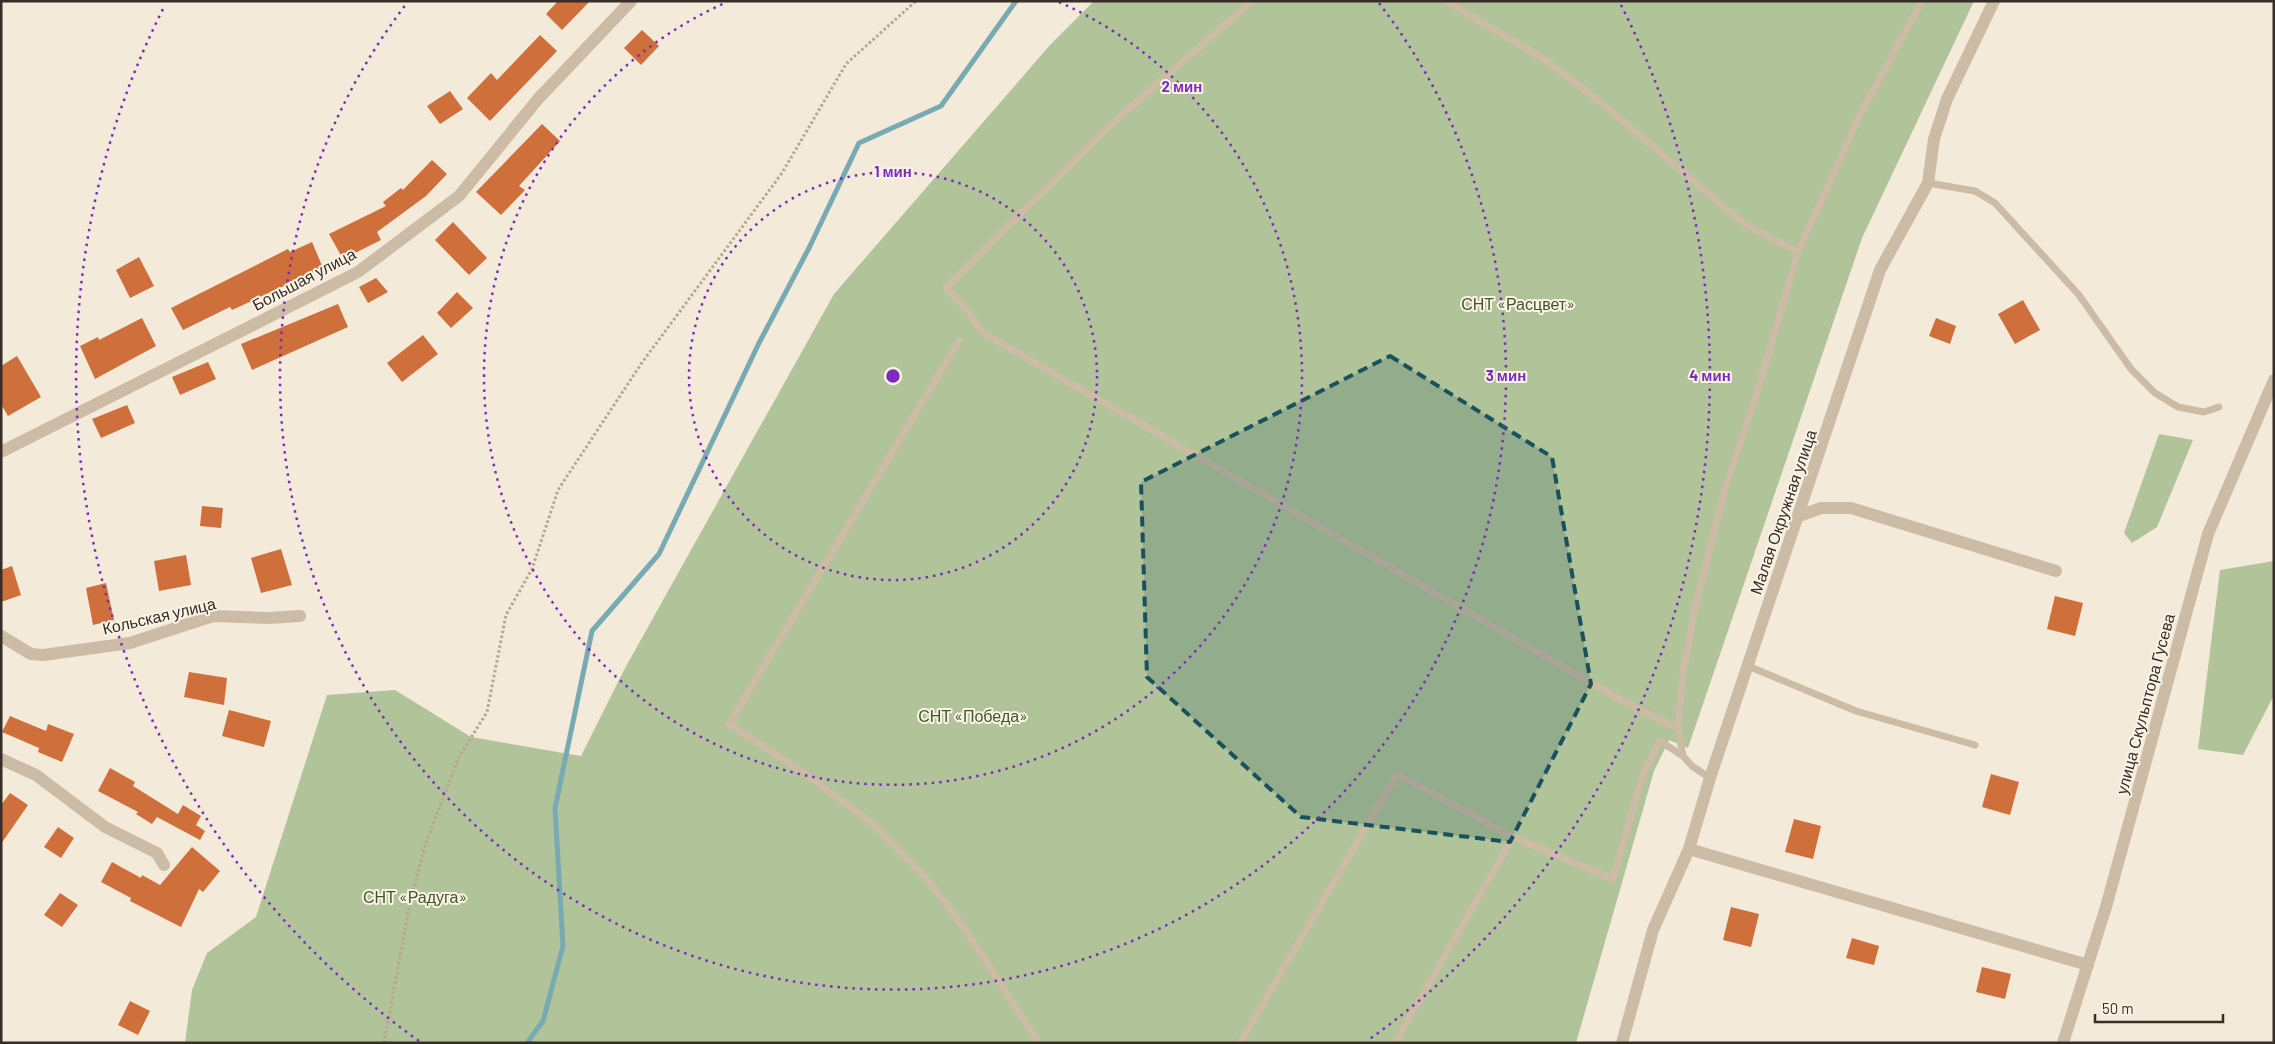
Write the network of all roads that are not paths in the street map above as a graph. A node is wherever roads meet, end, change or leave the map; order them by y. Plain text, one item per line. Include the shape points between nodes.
1 (631, 1) edge
2 (1252, 1) edge
3 (1446, 1) edge
4 (1922, 1) edge
5 (1994, 1) edge
6 (1928, 183) junction
7 (1798, 252) junction
8 (959, 341) dead end
9 (2274, 380) edge
10 (2220, 406) dead end
11 (1, 452) edge
12 (1799, 516) junction
13 (2056, 571) dead end
14 (300, 616) dead end
15 (1, 636) edge
16 (1748, 666) junction
17 (1678, 729) junction
18 (1975, 745) dead end
19 (1683, 756) junction
20 (1, 760) edge
21 (1710, 778) junction
22 (1513, 837) junction
23 (1689, 848) junction
24 (164, 865) dead end
25 (2088, 965) junction
26 (1039, 1043) edge
27 (1240, 1043) edge
28 (1395, 1043) edge
29 (1622, 1043) edge
30 (2063, 1043) edge

1 - 11 street, Большая улица via 538,99 460,196 358,272
2 - 17 lane via 1107,128 946,288 984,333 1621,700
3 - 7 lane via 1547,61 1604,104 1743,223
4 - 7 lane via 1860,115
5 - 6 street, Малая Окружная улица via 1947,99 1934,139
6 - 10 lane via 1975,191 1995,203 2079,295 2130,369 2155,393 2178,407 2204,412
6 - 12 street, Малая Окружная улица via 1880,270
7 - 17 lane via 1722,498 1683,672
8 - 26 lane via 729,724 804,773 873,824 927,879 963,926
9 - 25 street, улица Скульптора Гусева via 2208,534
12 - 13 street via 1822,508 1851,508
12 - 16 street, Малая Окружная улица
14 - 15 street, Кольская улица via 214,616 130,643 43,655 31,654
16 - 18 lane via 1856,711
16 - 21 street, Малая Окружная улица
17 - 19 lane
19 - 21 lane
19 - 22 lane via 1660,741 1643,774 1613,879
20 - 24 street via 36,775 105,828 158,854
21 - 23 street, Малая Окружная улица
22 - 27 lane via 1397,774
22 - 28 lane
23 - 25 street
23 - 29 street, Малая Окружная улица via 1653,930
25 - 30 street, улица Скульптора Гусева

